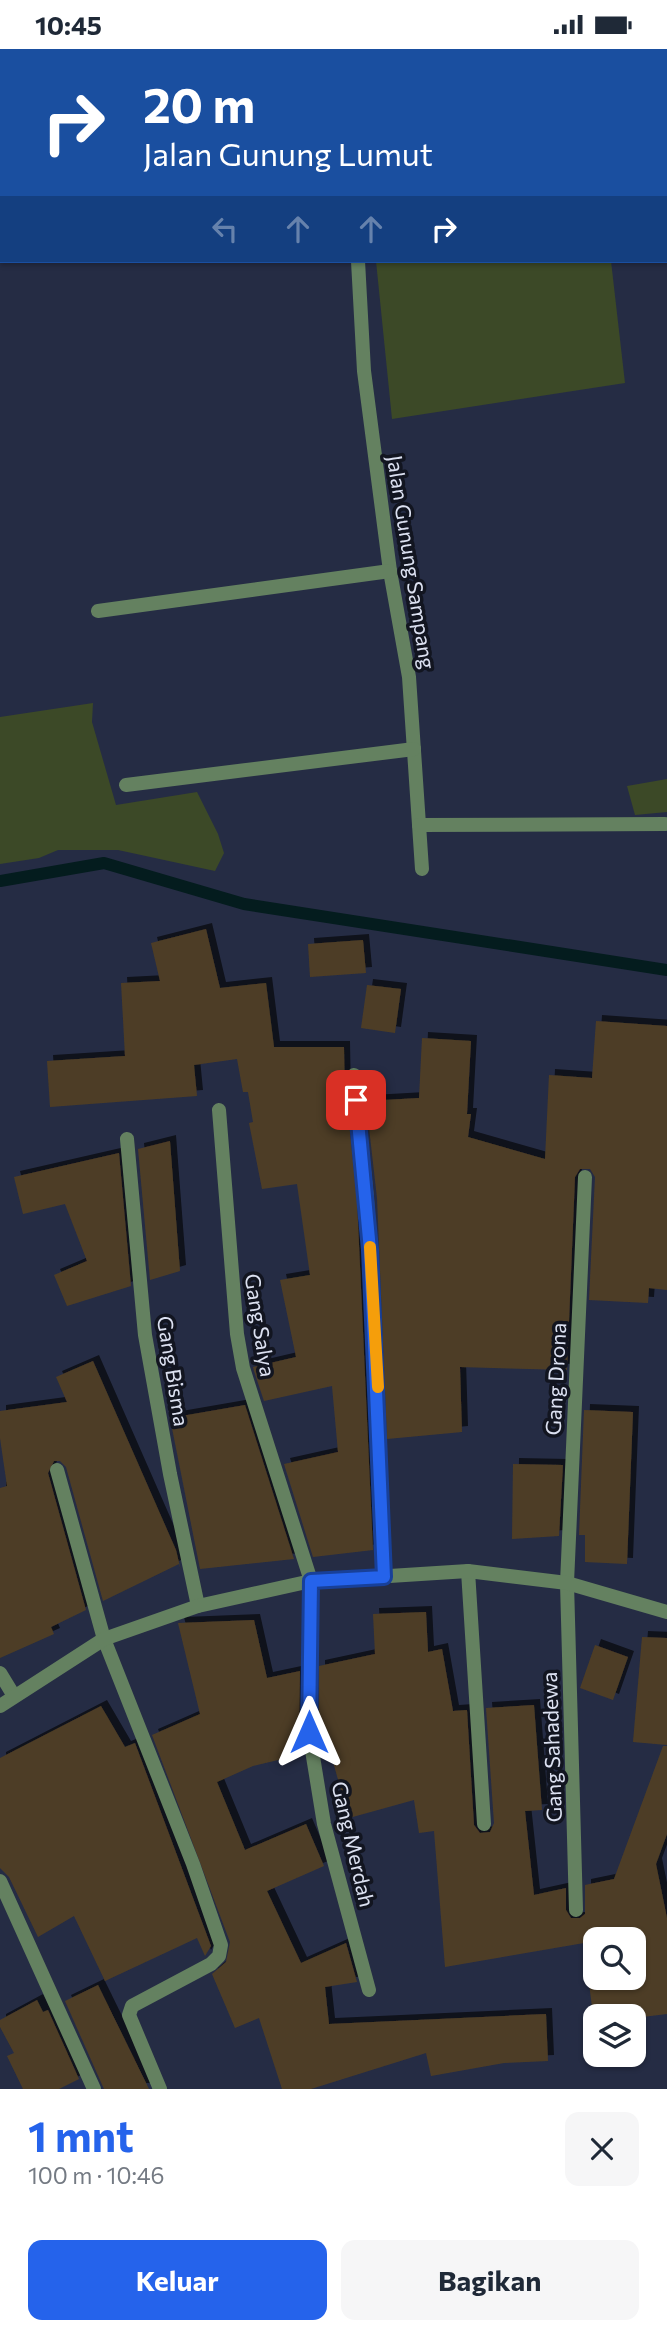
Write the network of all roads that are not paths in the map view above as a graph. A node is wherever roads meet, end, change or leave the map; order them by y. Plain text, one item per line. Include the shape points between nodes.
1 (358, 263) edge
2 (390, 571) junction
3 (98, 611) dead end
4 (414, 749) junction
5 (126, 785) dead end
6 (665, 824) dead end
7 (419, 825) junction
8 (422, 869) dead end
9 (354, 1075) dead end
10 (219, 1109) dead end
11 (127, 1139) dead end
12 (585, 1177) dead end
13 (57, 1470) dead end
14 (468, 1571) junction
15 (384, 1577) junction
16 (311, 1581) junction
17 (567, 1583) junction
18 (198, 1606) junction
19 (667, 1612) edge
20 (104, 1639) junction
21 (0, 1673) edge
22 (14, 1696) junction
23 (0, 1706) edge
24 (484, 1824) dead end
25 (0, 1881) edge
26 (576, 1910) dead end
27 (369, 1990) dead end
28 (94, 2089) edge
29 (160, 2089) edge

1 - 2 street, Jalan Gunung Sampang via 364,371
2 - 3 street
2 - 4 street, Jalan Gunung Sampang via 409,677
4 - 5 street
4 - 7 street, Jalan Gunung Sampang
6 - 7 street
7 - 8 street, Jalan Gunung Sampang
9 - 15 street via 367,1199
10 - 16 street, Gang Salya via 229,1258 243,1368
11 - 18 street, Gang Bisma via 145,1335
12 - 17 street, Gang Drona
13 - 20 street
14 - 15 street
14 - 17 street
14 - 24 street
15 - 16 street
16 - 18 street
16 - 27 street, Gang Merdah via 309,1732 324,1824
17 - 19 street
17 - 26 street, Gang Sahadewa
18 - 20 street
20 - 22 street
20 - 29 street via 221,1945 211,1964 132,2006 129,2015
21 - 22 street
22 - 23 street
25 - 28 street

